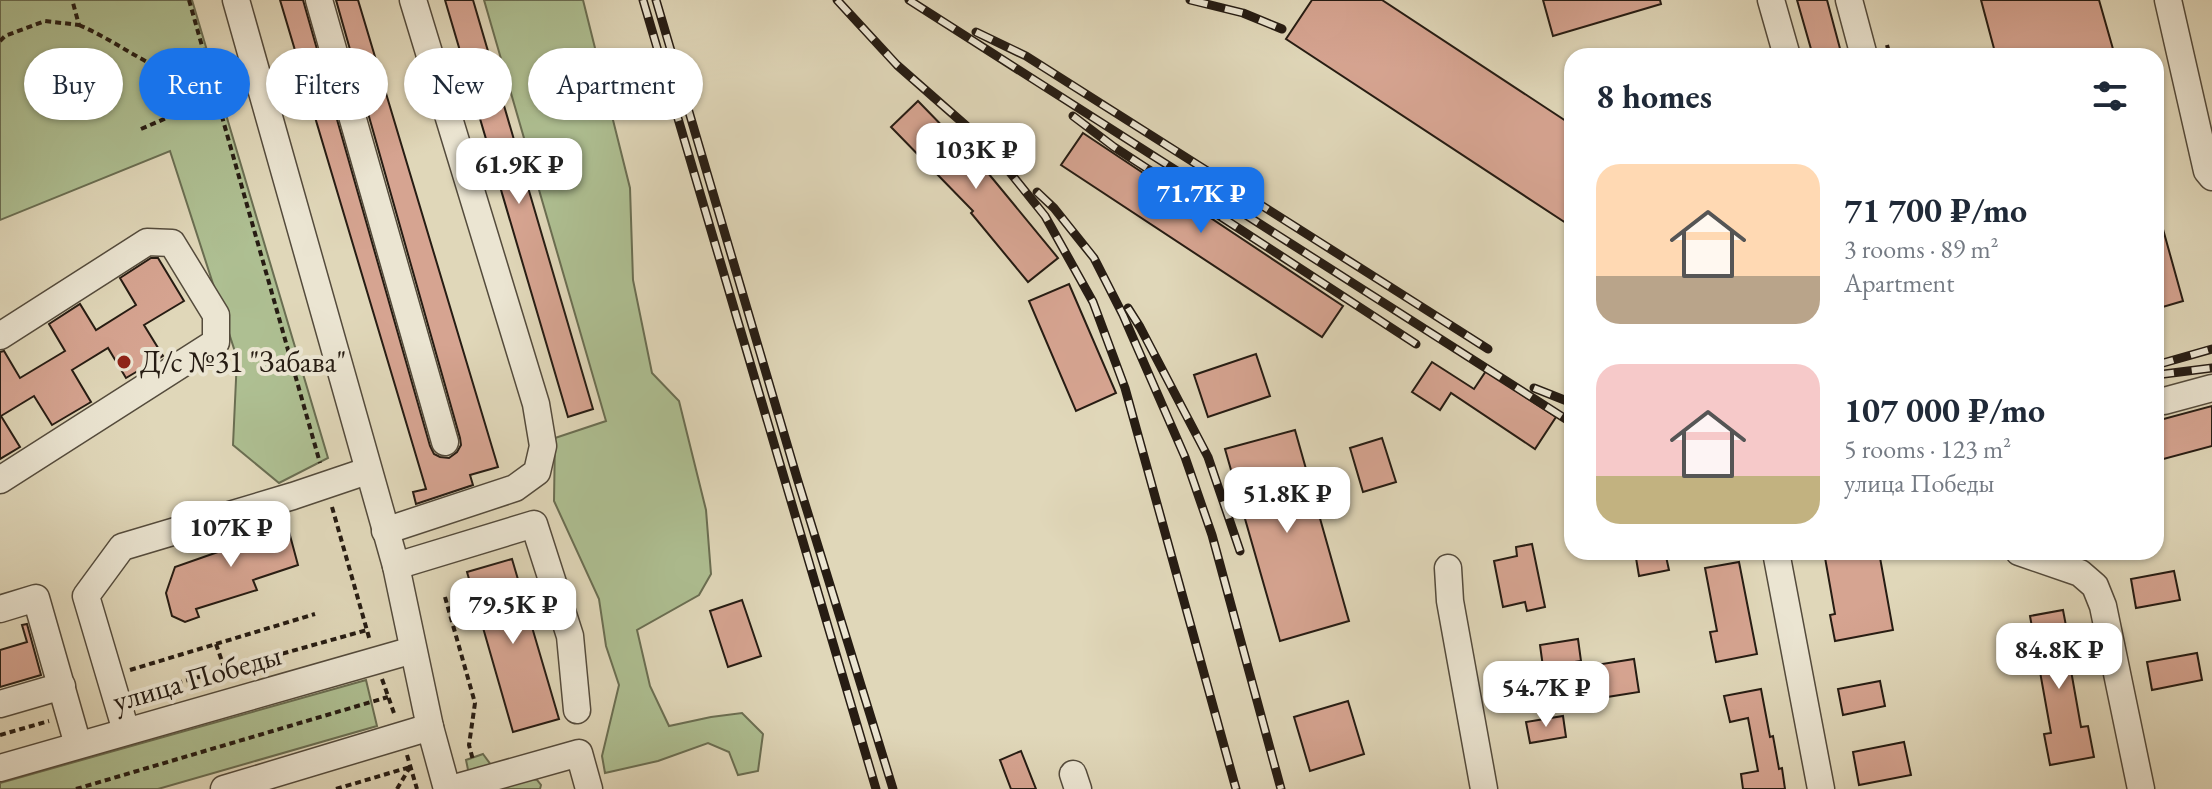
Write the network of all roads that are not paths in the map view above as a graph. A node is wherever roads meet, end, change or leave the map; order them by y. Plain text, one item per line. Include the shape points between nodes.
1 (236, 0) edge
2 (319, 0) edge
3 (413, 0) edge
4 (1771, 0) edge
5 (2168, 0) edge
6 (1852, 1) edge
7 (1785, 48) edge
8 (1862, 48) edge
9 (2212, 177) edge
10 (0, 336) edge
11 (2212, 388) edge
12 (2164, 401) dead end
13 (445, 442) dead end
14 (367, 471) junction
15 (0, 480) edge
16 (385, 531) junction
17 (1778, 560) edge
18 (2042, 560) edge
19 (396, 566) junction
20 (1448, 568) dead end
21 (0, 609) edge
22 (413, 650) junction
23 (62, 686) junction
24 (0, 704) edge
25 (577, 710) dead end
26 (430, 727) junction
27 (126, 731) junction
28 (78, 745) junction
29 (0, 768) edge
30 (224, 789) edge
31 (449, 789) edge
32 (589, 789) edge
33 (1484, 789) edge
34 (1821, 789) edge
35 (2141, 789) edge

1 - 14 street
2 - 13 street
3 - 16 street via 536,404 543,446 537,472 515,488
4 - 7 street
5 - 9 street
6 - 8 street
10 - 15 street via 147,242 172,243 216,315 216,342
11 - 12 street
14 - 16 street
14 - 27 street via 122,547 86,596
16 - 19 street
17 - 34 street
18 - 35 street via 2080,573 2095,586
19 - 22 street
19 - 25 street via 534,524 570,636
20 - 33 street
21 - 23 street via 36,598
22 - 26 street
22 - 27 street, улица Победы
23 - 24 street
23 - 28 street
26 - 30 street
26 - 31 street
27 - 28 street, улица Победы
28 - 29 street, улица Победы
31 - 32 street via 579,753

